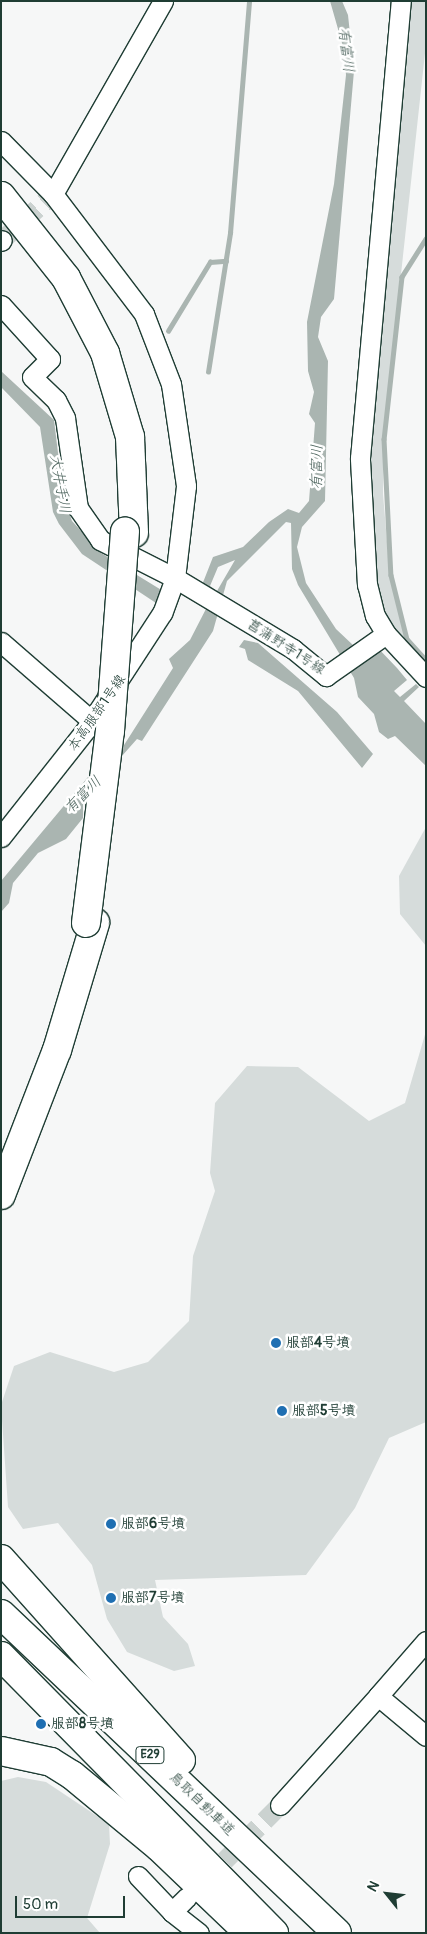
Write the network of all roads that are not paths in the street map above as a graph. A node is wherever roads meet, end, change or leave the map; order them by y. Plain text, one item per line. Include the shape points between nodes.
1 (163, 1) edge
2 (401, 1) edge
3 (1, 142) edge
4 (53, 194) junction
5 (1, 196) edge
6 (1, 210) edge
7 (1, 305) edge
8 (130, 533) junction
9 (179, 581) junction
10 (383, 636) junction
11 (1, 642) edge
12 (426, 676) edge
13 (92, 721) junction
14 (1, 837) edge
15 (91, 923) junction
16 (4, 1157) edge
17 (1, 1195) edge
18 (1, 1559) edge
19 (1, 1614) edge
20 (426, 1641) edge
21 (1, 1656) edge
22 (378, 1696) junction
23 (426, 1736) edge
24 (1, 1751) edge
25 (280, 1805) tunnel mouth
26 (138, 1876) dead end
27 (187, 1897) dead end
28 (298, 1897) junction
29 (172, 1912) junction
30 (200, 1933) edge
31 (249, 1933) edge
32 (274, 1933) edge
33 (337, 1933) edge

1 - 4 street
2 - 10 street via 360,458 367,585
3 - 4 street, 本高服部1号線
4 - 9 street, 本高服部1号線 via 144,314 171,384 186,486
5 - 8 highway via 66,278 104,353 130,437
6 - 8 highway via 59,284 96,356 113,406 124,468
7 - 9 street via 50,359 32,377 56,400 65,418 78,508 88,526 113,549
8 - 15 highway, bridge
9 - 10 street, 菖蒲野寺1号線 via 293,649 326,676
9 - 13 street, 本高服部1号線 via 142,648
10 - 12 street
11 - 13 street
13 - 14 street, 本高服部1号線
15 - 16 highway via 49,1049
15 - 17 highway via 57,1050
18 - 28 highway via 125,1702 269,1848
19 - 28 highway, 鳥取自動車道 / E29
20 - 22 street
21 - 32 highway, E29
22 - 23 street
22 - 25 street
24 - 31 highway via 51,1762 72,1775 144,1834
26 - 29 street
27 - 29 street
28 - 33 highway, 鳥取自動車道 / E29
29 - 30 street

